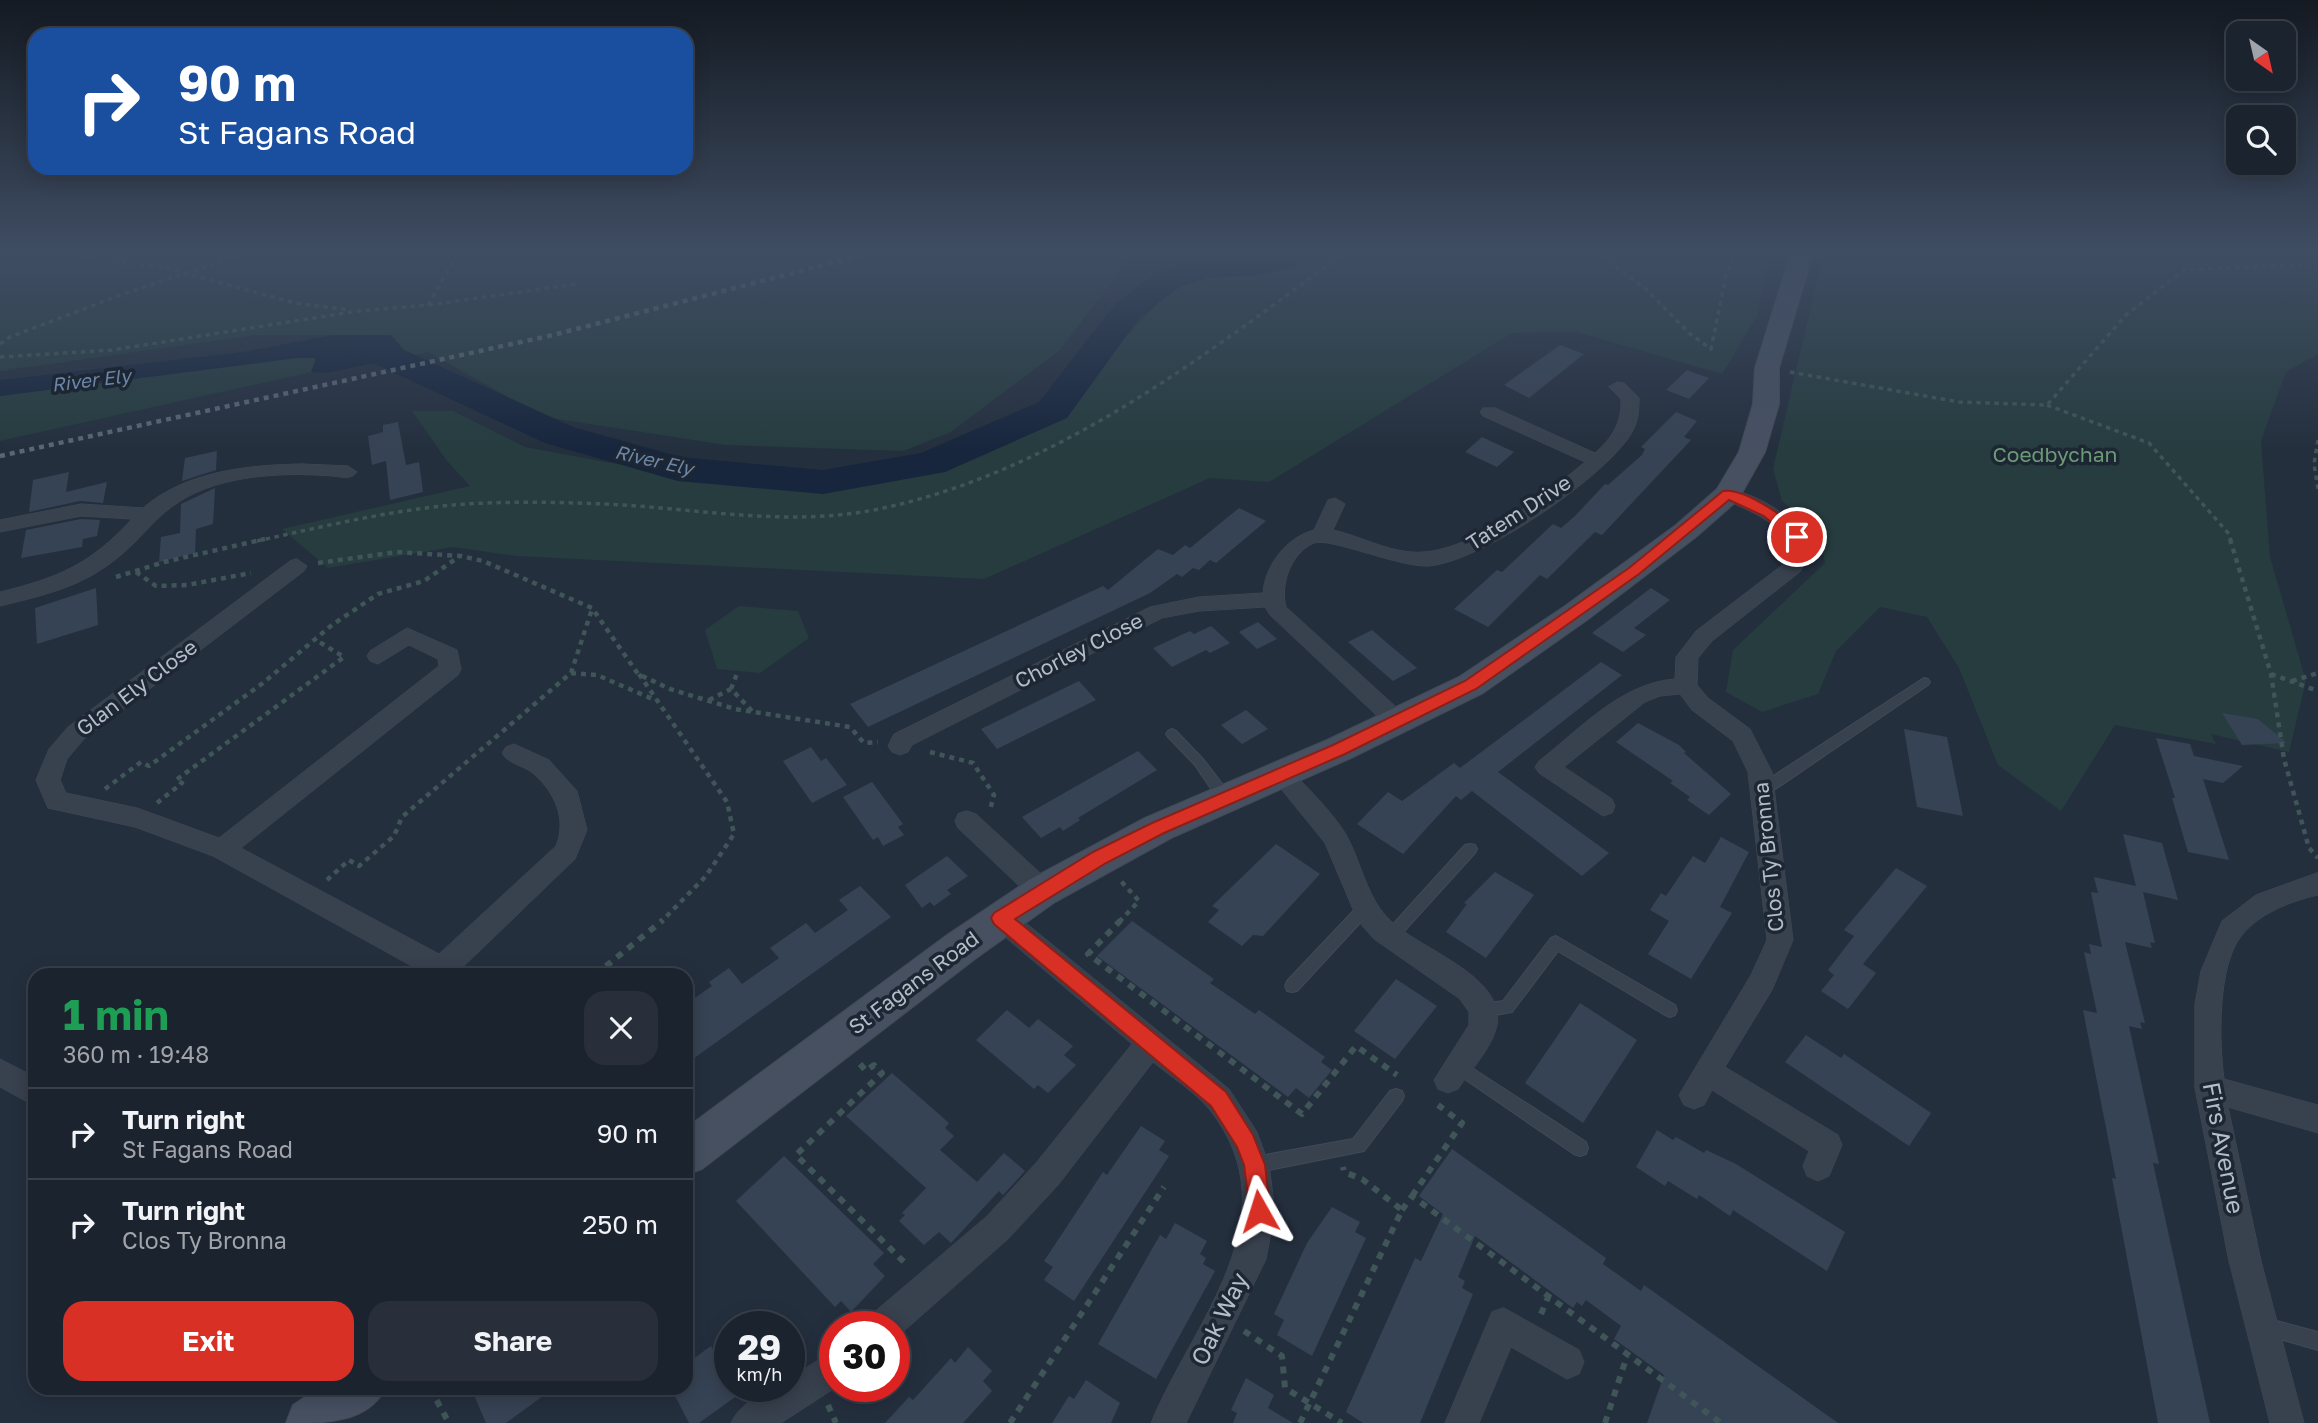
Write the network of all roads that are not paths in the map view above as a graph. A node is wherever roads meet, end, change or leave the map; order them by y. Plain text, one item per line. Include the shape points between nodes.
1 (1784, 316) edge
2 (1618, 387) dead end
3 (1489, 412) dead end
4 (1597, 461) junction
5 (348, 472) dead end
6 (1728, 494) junction
7 (1335, 504) dead end
8 (146, 514) junction
9 (0, 526) edge
10 (1322, 533) junction
11 (297, 566) road end
12 (0, 599) edge
13 (1273, 599) junction
14 (378, 656) dead end
15 (1924, 682) dead end
16 (1686, 686) junction
17 (1398, 722) junction
18 (1172, 734) dead end
19 (901, 743) road end
20 (513, 753) dead end
21 (1281, 774) junction
22 (1762, 790) junction
23 (1225, 798) junction
24 (1603, 806) dead end
25 (967, 821) dead end
26 (222, 849) junction
27 (1470, 849) dead end
28 (2318, 884) edge
29 (1042, 891) junction
30 (1365, 908) junction
31 (1001, 918) junction
32 (1391, 936) junction
33 (440, 968) edge
34 (451, 968) edge
35 (1292, 986) dead end
36 (1483, 1010) junction
37 (1670, 1010) dead end
38 (1151, 1042) junction
39 (0, 1072) edge
40 (1445, 1082) joint
41 (28, 1088) edge
42 (2208, 1088) junction
43 (1396, 1096) dead end
44 (2318, 1119) edge
45 (1580, 1148) dead end
46 (693, 1149) edge
47 (1254, 1165) junction
48 (1818, 1166) dead end
49 (903, 1311) edge
50 (2258, 1325) junction
51 (2318, 1341) edge
52 (1567, 1362) dead end
53 (819, 1380) edge
54 (351, 1395) edge
55 (311, 1423) edge
56 (748, 1423) edge
57 (1168, 1423) edge
58 (1462, 1423) edge
59 (2287, 1423) edge

1 - 6 street, St Fagans Road via 1752,452
2 - 4 street, Tatem Drive via 1630,398 1628,422
3 - 4 street
4 - 10 street, Tatem Drive via 1527,511 1452,555 1395,556
5 - 8 street via 286,470 223,478 194,486
6 - 16 street via 1790,528 1801,546 1800,556 1694,646 1687,657
6 - 17 street, St Fagans Road via 1634,571 1504,664
7 - 10 street
8 - 9 street via 81,510
8 - 12 street via 94,565 55,585
10 - 13 street via 1309,538 1285,560 1272,588
11 - 26 street, Glan Ely Close via 76,733 57,755 48,780 57,800 137,818
13 - 17 street via 1287,620
13 - 19 street, Chorley Close via 1157,612
14 - 26 street via 407,635 449,655 450,669
15 - 22 lane
16 - 22 street, Clos Ty Bronna via 1699,704 1742,735 1760,772
16 - 24 street via 1658,688 1637,696 1547,767
17 - 21 street, St Fagans Road
18 - 23 lane
20 - 34 street, Glan Ely Close via 541,766 556,780 568,798 575,830 566,852
21 - 23 street, St Fagans Road
21 - 30 street via 1335,838
22 - 48 street, Clos Ty Bronna via 1780,940 1762,982 1701,1083 1827,1145
23 - 29 street, St Fagans Road
25 - 29 street
26 - 33 street, Glan Ely Close
27 - 32 lane
28 - 42 street, Firs Avenue via 2260,903 2225,937 2208,1004
29 - 31 street, St Fagans Road
30 - 32 street
30 - 35 lane
31 - 38 street, Oak Way
31 - 46 street, St Fagans Road
32 - 36 street via 1452,975 1470,990
36 - 37 lane via 1507,1007 1556,942
36 - 40 street via 1483,1028
38 - 47 street, Oak Way via 1219,1099 1246,1142
38 - 49 street via 1047,1174 997,1228
39 - 41 street
40 - 45 lane
42 - 44 street
42 - 50 street, Firs Avenue
43 - 47 lane via 1358,1146
47 - 57 street, Oak Way via 1259,1211 1250,1259
50 - 51 lane
50 - 59 street, Firs Avenue
52 - 58 street via 1504,1324
53 - 56 street
54 - 55 street

